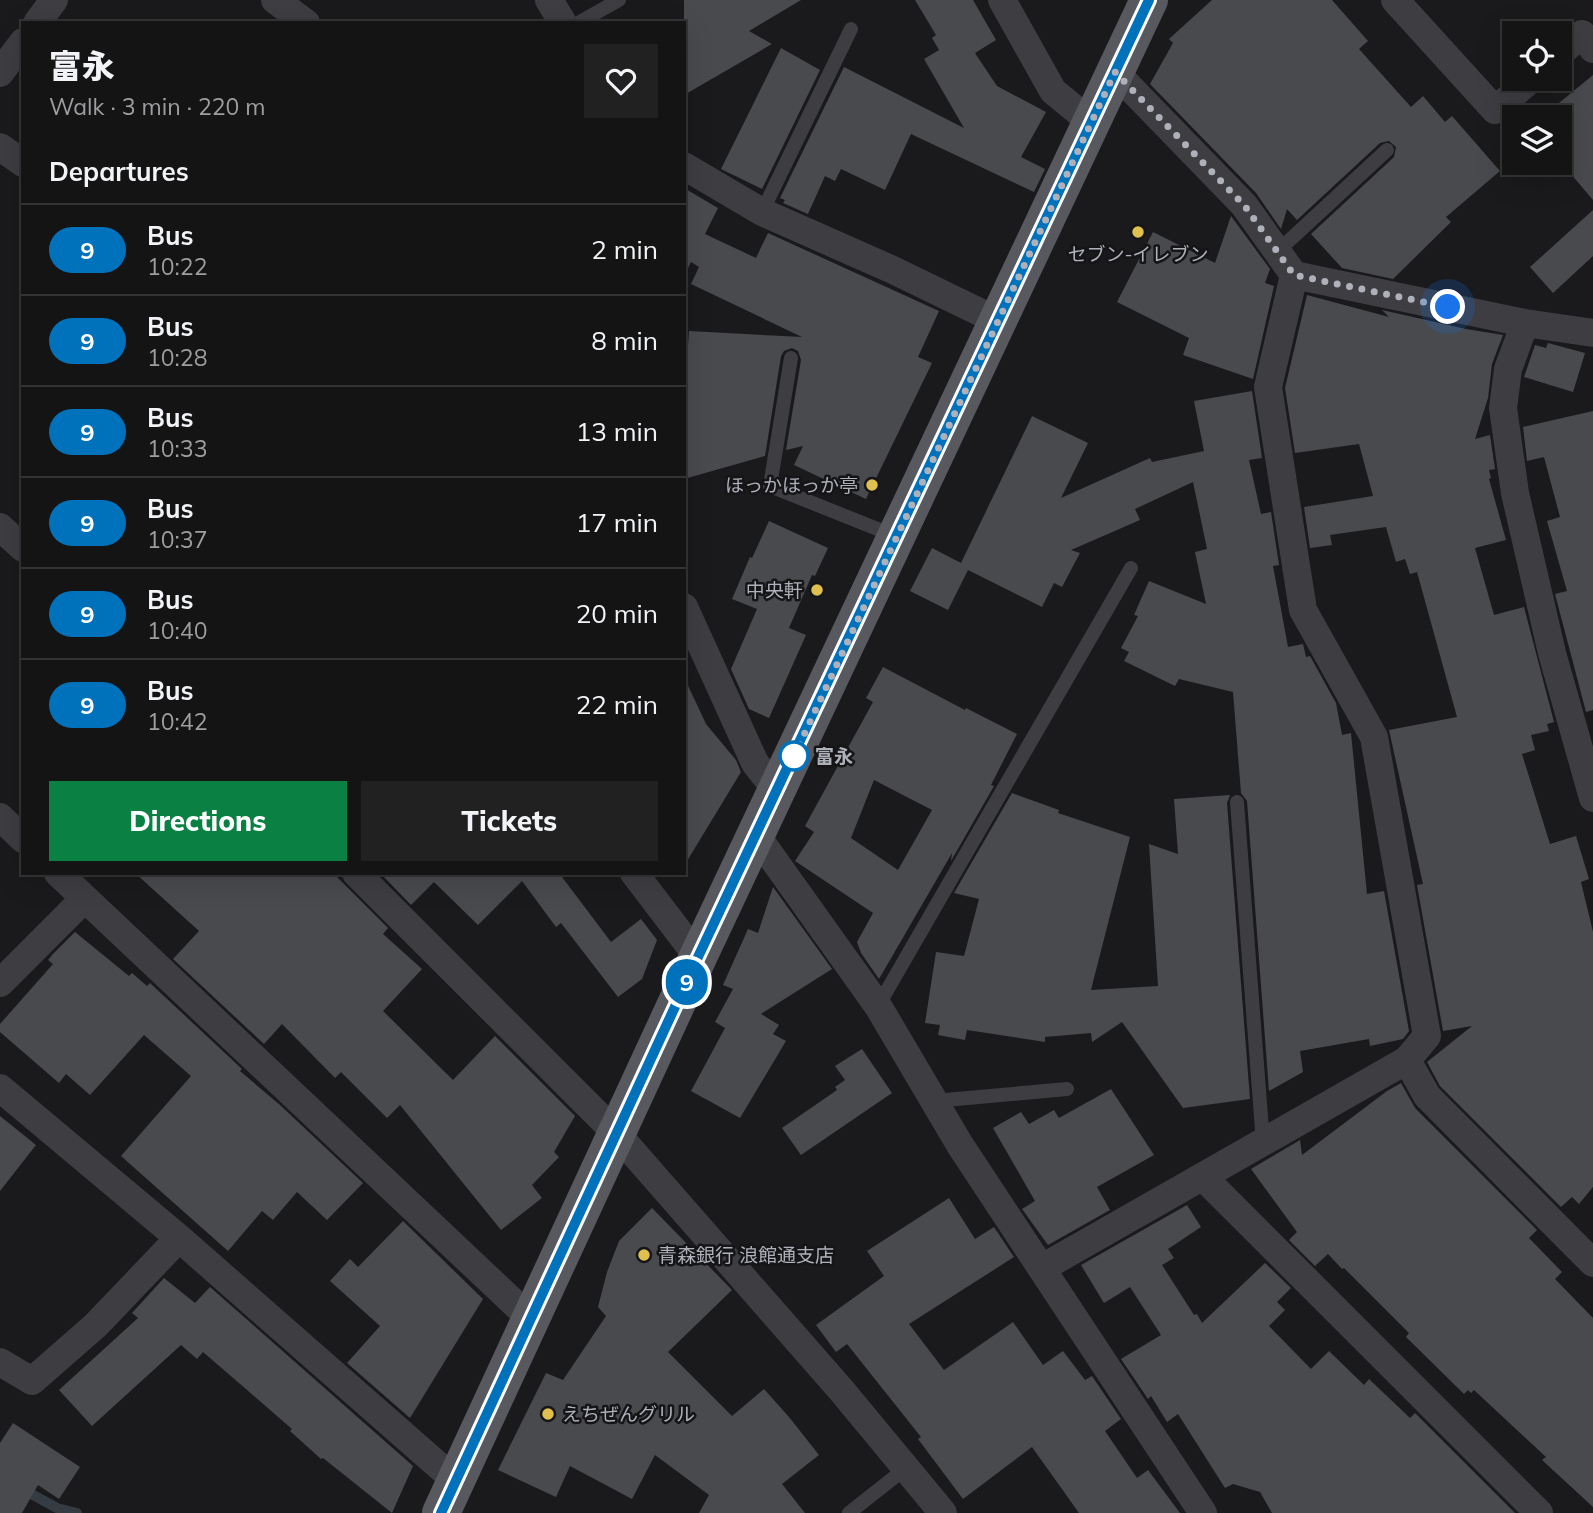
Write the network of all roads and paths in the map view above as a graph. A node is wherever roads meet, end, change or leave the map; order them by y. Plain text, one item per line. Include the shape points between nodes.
1 (54, 0) edge
2 (275, 0) edge
3 (549, 0) edge
4 (619, 0) edge
5 (1002, 0) edge
6 (1149, 0) edge
7 (1395, 0) edge
8 (38, 21) edge
9 (303, 21) edge
10 (562, 21) edge
11 (582, 21) edge
12 (851, 29) dead end
13 (1572, 43) edge
14 (21, 45) edge
15 (1593, 49) edge
16 (1115, 72) junction
17 (0, 73) edge
18 (1517, 91) edge
19 (1091, 123) junction
20 (0, 147) edge
21 (1387, 150) dead end
22 (21, 162) edge
23 (686, 167) edge
24 (762, 212) junction
25 (1278, 251) junction
26 (1294, 275) junction
27 (998, 321) junction
28 (1525, 323) junction
29 (1593, 333) edge
30 (791, 358) dead end
31 (0, 527) edge
32 (897, 537) junction
33 (21, 546) edge
34 (1131, 568) dead end
35 (686, 611) edge
36 (777, 791) junction
37 (1593, 798) edge
38 (1237, 802) dead end
39 (0, 817) edge
40 (756, 835) junction
41 (21, 837) edge
42 (60, 875) edge
43 (358, 875) edge
44 (636, 875) edge
45 (84, 899) junction
46 (698, 957) junction
47 (0, 983) edge
48 (878, 1006) junction
49 (1407, 1060) junction
50 (0, 1088) edge
51 (1067, 1090) dead end
52 (934, 1101) junction
53 (617, 1134) junction
54 (1263, 1143) junction
55 (1203, 1177) junction
56 (179, 1238) junction
57 (1593, 1263) edge
58 (1042, 1268) junction
59 (531, 1320) junction
60 (0, 1362) edge
61 (906, 1468) junction
62 (449, 1497) edge
63 (849, 1513) edge
64 (943, 1513) edge
65 (1203, 1513) edge
66 (1538, 1513) edge

1 - 8 street
2 - 9 street
3 - 10 street
4 - 11 lane
5 - 19 street via 1053,91
6 - 16 main road
7 - 18 street via 1495,110
12 - 24 lane
13 - 15 street via 1582,34
14 - 17 street
16 - 19 main road
16 - 25 street via 1244,205
19 - 27 main road
20 - 22 street
21 - 25 lane
23 - 24 street
24 - 27 street
25 - 26 street
26 - 28 street
26 - 49 street via 1268,387 1303,610 1374,737 1427,1036
27 - 32 main road
28 - 29 street
28 - 37 street via 1508,369 1503,408 1515,493 1552,653
30 - 32 lane via 770,486
31 - 33 street
32 - 36 main road
34 - 48 lane
35 - 36 street via 755,763
36 - 40 main road
38 - 54 lane
39 - 41 street
40 - 46 main road
40 - 48 street
42 - 45 street
43 - 53 street
44 - 46 street
45 - 47 street
45 - 59 street
46 - 53 main road
48 - 52 street
49 - 54 street
49 - 57 street via 1427,1097
50 - 56 street
51 - 52 lane
52 - 58 street
53 - 59 main road
53 - 61 street
54 - 55 street
55 - 58 street
55 - 66 street
56 - 60 street via 96,1325 32,1381
56 - 62 street
58 - 65 street
59 - 62 main road
61 - 63 lane
61 - 64 street

